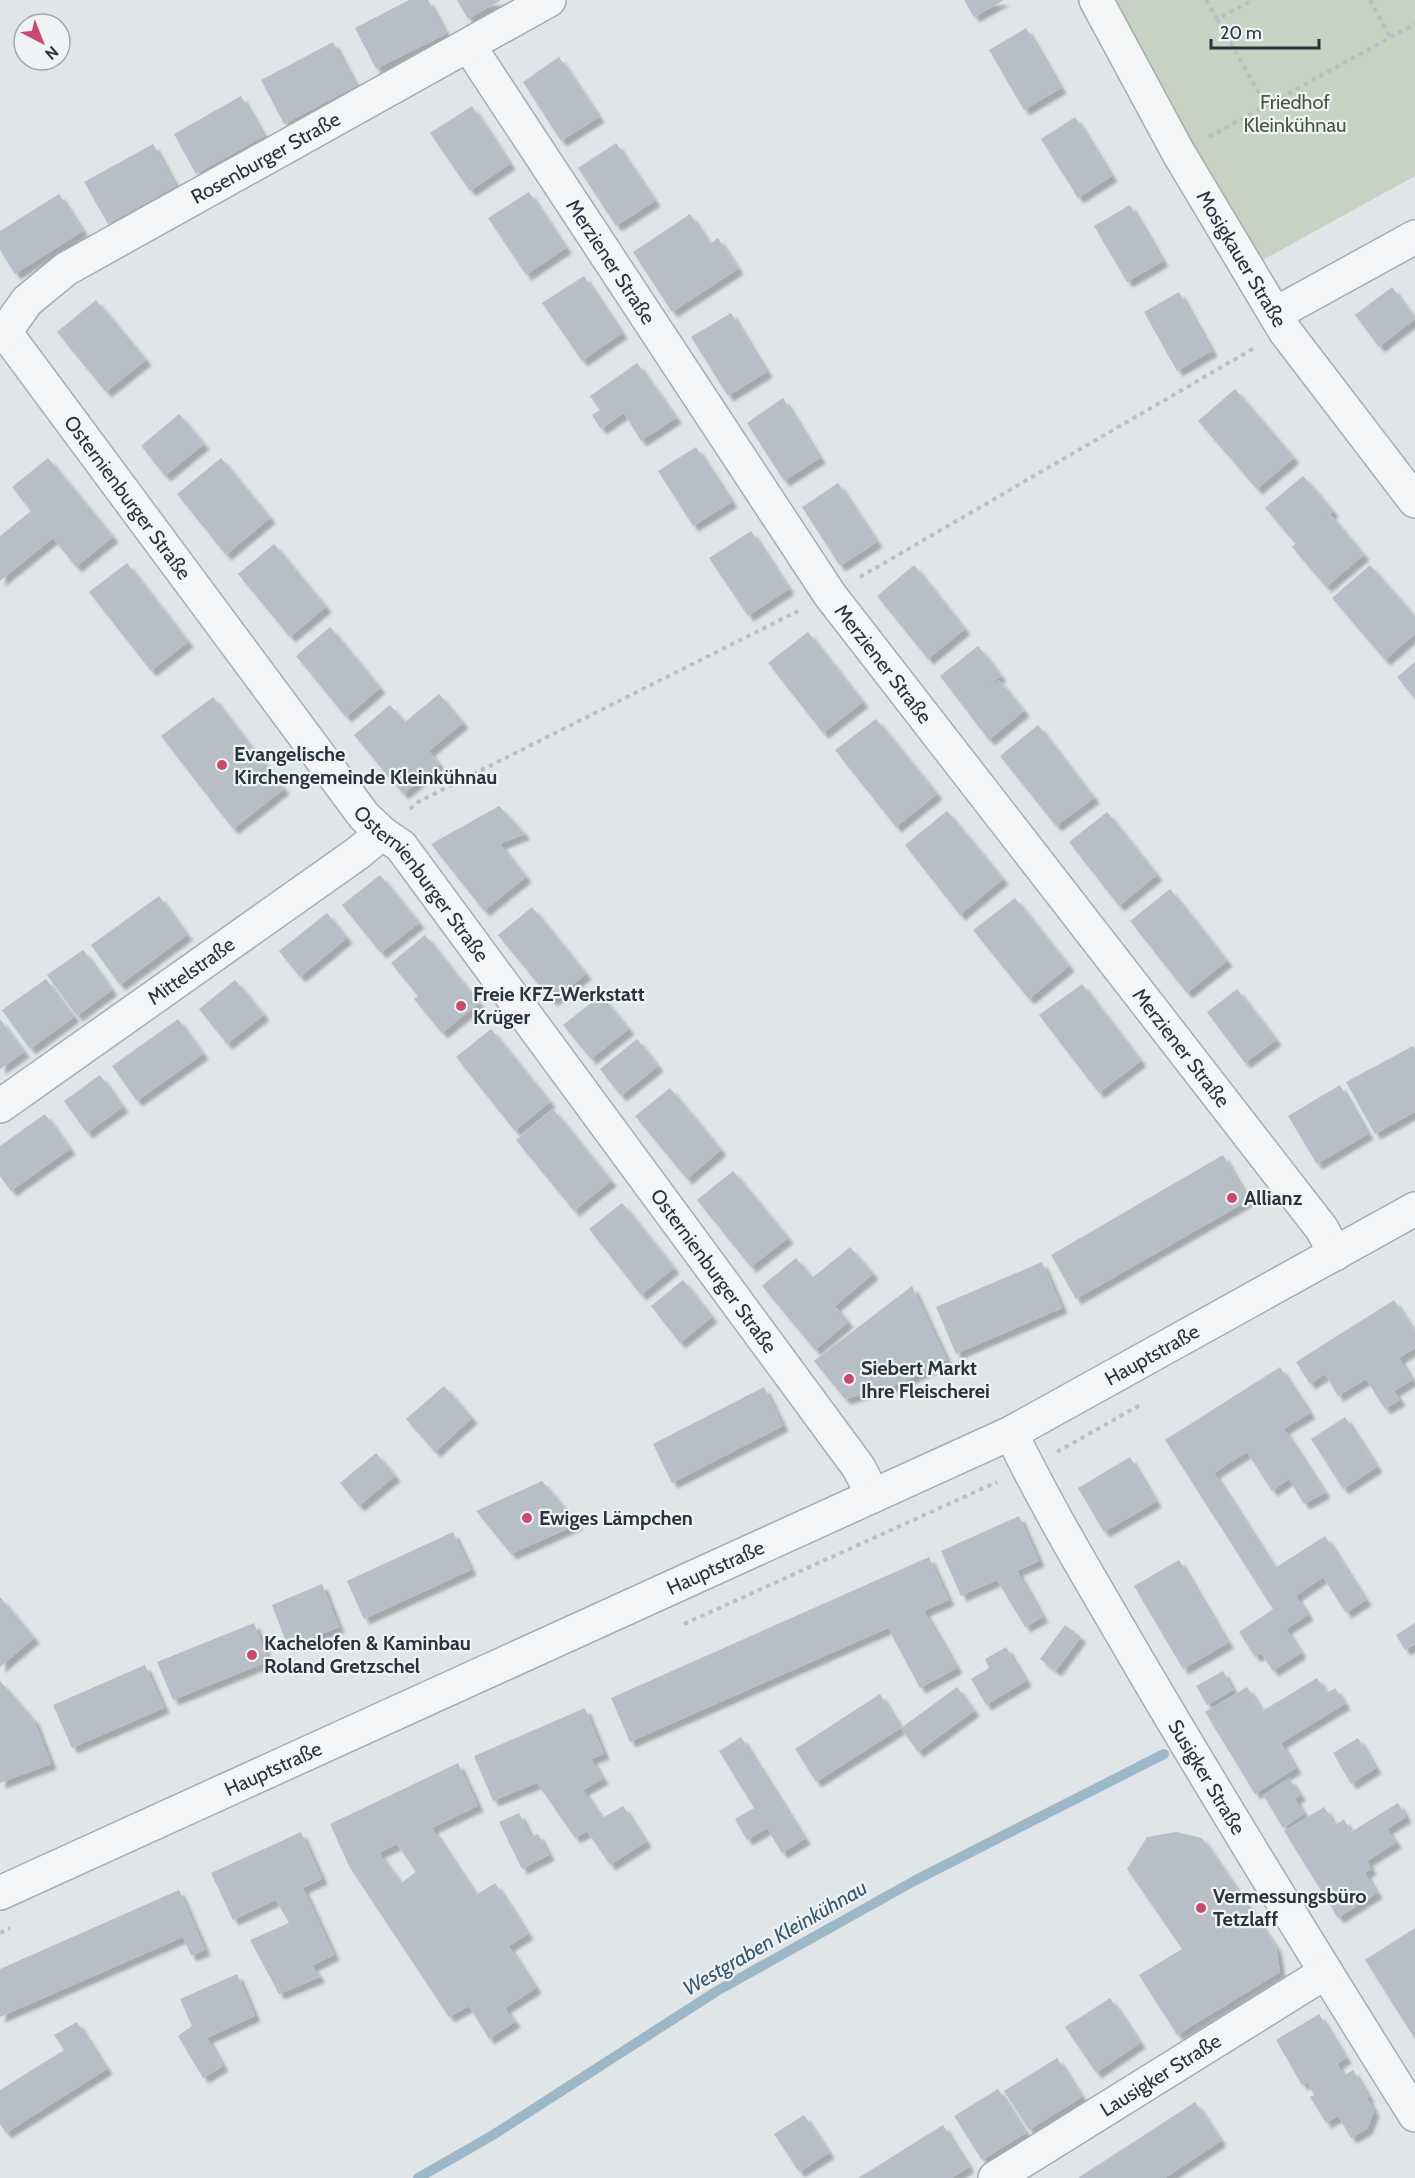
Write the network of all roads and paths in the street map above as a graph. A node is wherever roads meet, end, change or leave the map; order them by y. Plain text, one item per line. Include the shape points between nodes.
1 (549, 0) edge
2 (1096, 0) edge
3 (1206, 0) edge
4 (1253, 0) edge
5 (1370, 0) edge
6 (1217, 19) junction
7 (1415, 24) edge
8 (1390, 37) junction
9 (469, 46) junction
10 (1267, 107) junction
11 (1178, 152) junction
12 (1415, 237) edge
13 (1275, 314) junction
14 (3, 334) edge
15 (1415, 501) edge
16 (382, 833) junction
17 (0, 1106) edge
18 (1415, 1209) edge
19 (1335, 1254) junction
20 (1011, 1433) junction
21 (873, 1496) junction
22 (0, 1893) edge
23 (1326, 1972) junction
24 (1415, 2115) edge
25 (995, 2178) edge

1 - 9 street, Rosenburger Straße
2 - 11 street, Mosigkauer Straße
3 - 6 path
4 - 6 path
5 - 8 path
6 - 10 path
7 - 8 path
8 - 10 path
9 - 14 street, Rosenburger Straße via 66,269 27,301
9 - 19 street, Merziener Straße via 830,595 1316,1220
10 - 11 path
11 - 13 street, Mosigkauer Straße
12 - 13 street
13 - 15 street, Mosigkauer Straße via 1311,368
14 - 16 street, Osternienburger Straße via 364,816
16 - 17 street, Mittelstraße
16 - 21 street, Osternienburger Straße via 401,846 859,1468
18 - 19 street, Hauptstraße
19 - 20 street, Hauptstraße
20 - 21 street, Hauptstraße
20 - 23 street, Susigker Straße via 1194,1757
21 - 22 street, Hauptstraße
23 - 24 street, Susigker Straße
23 - 25 street, Lausigker Straße

